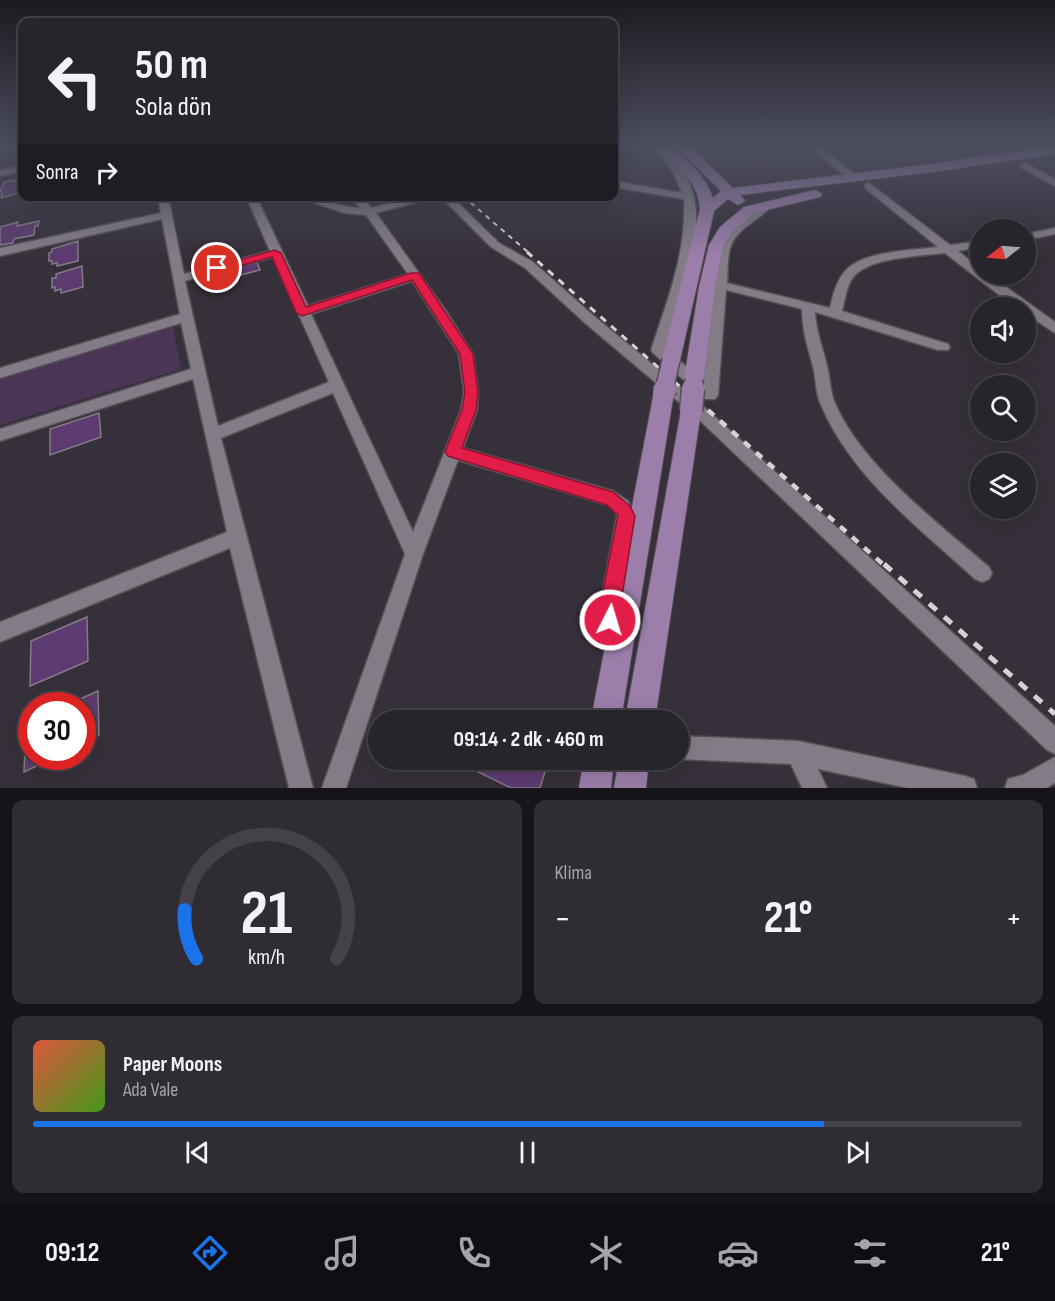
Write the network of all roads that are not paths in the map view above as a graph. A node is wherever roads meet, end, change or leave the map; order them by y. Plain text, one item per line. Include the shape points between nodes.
1 (684, 182) edge
2 (698, 182) edge
3 (716, 182) edge
4 (736, 182) edge
5 (819, 182) edge
6 (902, 182) edge
7 (618, 185) edge
8 (869, 186) junction
9 (769, 187) junction
10 (727, 193) junction
11 (688, 197) junction
12 (163, 201) edge
13 (253, 201) edge
14 (316, 201) edge
15 (360, 201) edge
16 (414, 201) edge
17 (450, 201) edge
18 (768, 204) junction
19 (707, 209) junction
20 (749, 210) junction
21 (368, 212) junction
22 (166, 215) junction
23 (1055, 231) edge
24 (1036, 235) edge
25 (970, 245) edge
26 (948, 248) junction
27 (0, 252) edge
28 (275, 253) junction
29 (415, 276) junction
30 (178, 279) junction
31 (721, 285) junction
32 (1011, 297) edge
33 (809, 307) junction
34 (302, 312) junction
35 (835, 314) junction
36 (1036, 315) edge
37 (186, 316) junction
38 (1055, 328) edge
39 (943, 347) dead end
40 (198, 372) junction
41 (0, 373) edge
42 (337, 385) junction
43 (0, 435) edge
44 (212, 435) junction
45 (453, 452) junction
46 (236, 537) junction
47 (414, 554) junction
48 (982, 573) dead end
49 (621, 630) junction
50 (0, 632) edge
51 (608, 710) edge
52 (642, 710) edge
53 (1055, 741) edge
54 (689, 748) edge
55 (798, 753) junction
56 (1055, 769) edge
57 (597, 770) edge
58 (632, 770) edge
59 (301, 788) edge
60 (334, 788) edge
61 (595, 788) edge
62 (630, 788) edge
63 (815, 788) edge
64 (965, 788) edge
65 (1017, 788) edge

1 - 11 street
2 - 19 main road via 706,194
3 - 10 main road
4 - 9 main road
5 - 9 main road
6 - 8 main road
7 - 11 street
8 - 18 main road
8 - 26 street
9 - 10 main road
10 - 19 main road
10 - 20 main road
11 - 31 street via 688,246 658,350 710,395
12 - 22 street
13 - 28 street
14 - 21 street via 348,211
15 - 21 street
16 - 21 street
17 - 53 street via 495,245 529,265 698,410
18 - 20 main road
18 - 31 street via 731,232 724,248
19 - 49 main road, bridge via 664,392
20 - 52 main road, bridge via 725,230 716,245
21 - 29 street
22 - 27 street
22 - 30 street
23 - 24 street
25 - 26 street
26 - 32 street
26 - 35 street via 879,258 858,266 843,281
28 - 30 street
28 - 34 street
29 - 34 street
29 - 45 street via 466,354 469,410
30 - 37 street
31 - 33 street
33 - 35 street
33 - 48 street via 812,346 820,366 823,392 850,439 884,483
34 - 42 street
35 - 39 street
36 - 38 street
37 - 40 street
37 - 41 street
40 - 43 street
40 - 44 street
42 - 44 street
42 - 47 street
44 - 46 street
45 - 47 street
45 - 49 street via 613,499 622,506 626,516 609,611 610,620
46 - 50 street
46 - 59 street
47 - 60 street
49 - 51 main road
54 - 55 street
55 - 63 street
55 - 64 street
56 - 65 street
57 - 61 main road
58 - 62 main road

